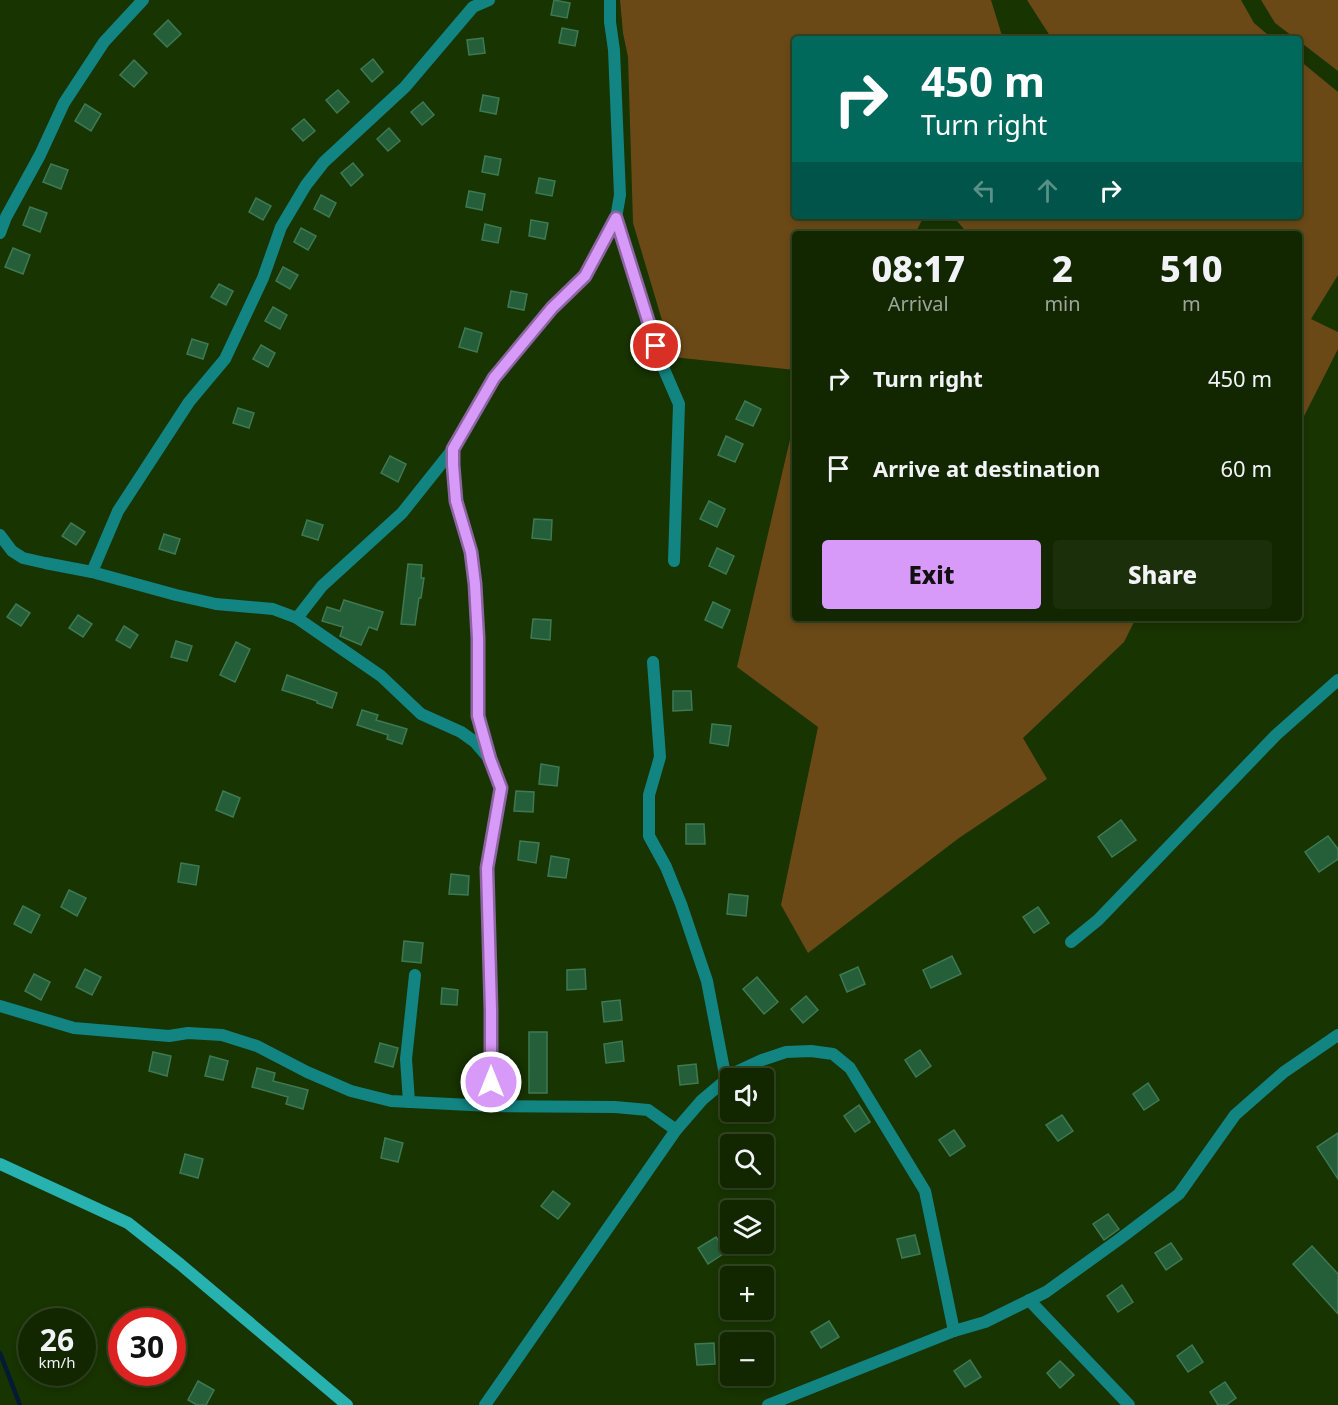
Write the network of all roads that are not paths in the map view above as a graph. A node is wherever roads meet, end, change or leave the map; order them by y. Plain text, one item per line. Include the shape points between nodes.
1 (143, 0) edge
2 (489, 0) edge
3 (610, 0) edge
4 (616, 218) junction
5 (0, 233) edge
6 (453, 449) junction
7 (0, 535) edge
8 (674, 561) dead end
9 (92, 572) junction
10 (297, 618) junction
11 (652, 662) dead end
12 (1338, 680) edge
13 (490, 759) junction
14 (1071, 942) dead end
15 (415, 975) dead end
16 (0, 1006) edge
17 (1338, 1035) edge
18 (724, 1068) edge
19 (745, 1068) edge
20 (720, 1085) edge
21 (409, 1102) junction
22 (490, 1106) junction
23 (676, 1130) junction
24 (0, 1164) edge
25 (1029, 1300) junction
26 (954, 1331) junction
27 (347, 1405) edge
28 (485, 1405) edge
29 (768, 1405) edge
30 (1130, 1405) edge

1 - 5 street via 104,42 64,103
2 - 9 street via 473,7 405,87 324,162 306,185 281,226 263,278 225,360 189,402 118,511
3 - 4 street via 620,195
4 - 6 street via 585,276 552,308 494,378
4 - 8 street via 663,367 679,404
6 - 10 street via 402,513 322,586
6 - 13 street via 456,501 471,552 475,584 478,716
7 - 9 street via 23,558
9 - 10 street via 216,604 273,609
10 - 13 street via 381,676 421,714 475,742
11 - 18 street via 660,757 649,795 649,836 681,904 707,981
12 - 14 street via 1276,735 1098,921
13 - 22 street via 501,788 487,868
15 - 21 street via 406,1059
16 - 21 street via 74,1028 170,1036 222,1035 258,1046 351,1091
17 - 25 street via 1284,1072 1235,1115 1179,1194 1065,1279
19 - 26 street via 786,1052 811,1051 833,1054 850,1068 925,1191
20 - 23 street
21 - 22 street
22 - 23 street via 648,1110
23 - 28 street
24 - 27 street via 128,1223
25 - 26 street via 985,1322
25 - 30 street
26 - 29 street

